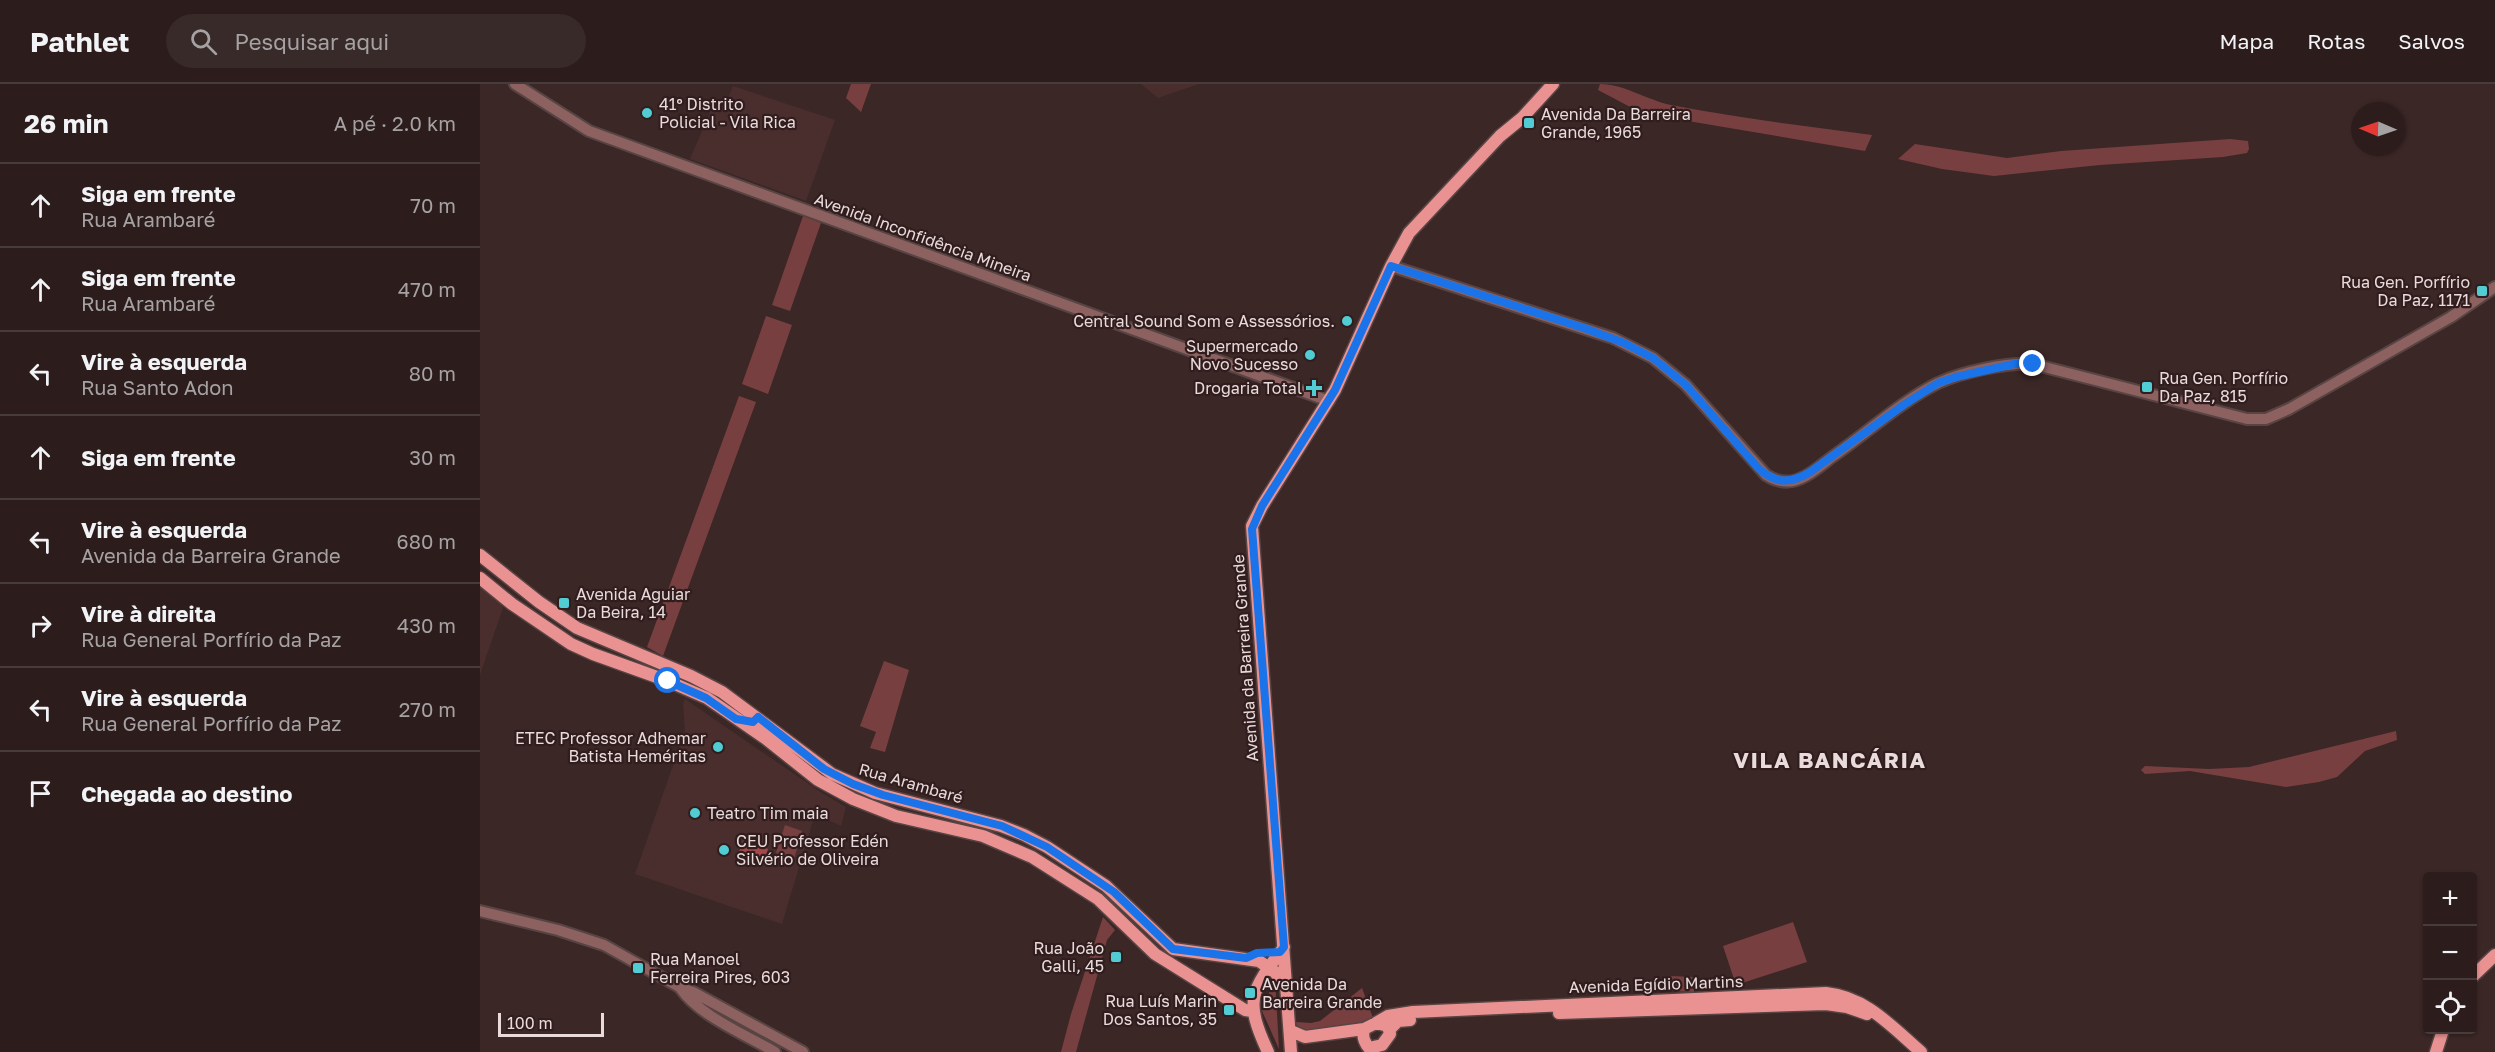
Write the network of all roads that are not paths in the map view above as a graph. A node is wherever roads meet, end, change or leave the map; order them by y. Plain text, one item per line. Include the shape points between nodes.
1 (515, 84) edge
2 (1545, 84) edge
3 (1553, 84) edge
4 (1513, 124) junction
5 (1391, 266) junction
6 (2495, 287) edge
7 (1329, 401) junction
8 (480, 555) edge
9 (480, 578) edge
10 (539, 602) junction
11 (512, 604) junction
12 (758, 717) junction
13 (736, 719) junction
14 (480, 911) edge
15 (1282, 950) junction
16 (2495, 955) edge
17 (1246, 958) junction
18 (1269, 967) junction
19 (2477, 972) edge
20 (681, 988) junction
21 (1288, 993) junction
22 (1252, 1011) junction
23 (1376, 1023) junction
24 (760, 1028) junction
25 (1390, 1029) junction
26 (1291, 1031) junction
27 (2441, 1034) edge
28 (753, 1039) junction
29 (1371, 1045) edge
30 (1292, 1048) edge
31 (775, 1052) edge
32 (803, 1052) edge
33 (1268, 1052) edge
34 (1909, 1052) edge
35 (1921, 1052) edge
36 (2436, 1052) edge

1 - 7 street, Avenida Inconfidência Mineira via 589,131
2 - 4 main road, Avenida da Barreira Grande
3 - 4 main road, Avenida da Barreira Grande
4 - 5 main road, Avenida da Barreira Grande via 1421,218
5 - 6 street via 1584,328 1638,350 1676,375 1758,468 1773,479 1788,482 1810,472 1938,383 2014,364 2047,367 2247,419 2266,419 2428,330
5 - 7 main road, Avenida da Barreira Grande
7 - 15 main road, Avenida da Barreira Grande via 1262,506 1252,529
8 - 10 main road, Rua Arambaré
9 - 11 main road, Rua Arambaré
10 - 11 main road via 522,597
10 - 12 main road, Rua Arambaré via 577,628 722,692
11 - 13 main road, Rua Arambaré via 571,644 686,688
12 - 13 main road via 753,722
12 - 17 main road, Rua Arambaré via 824,769 853,784 1002,826 1047,847 1114,892 1166,944 1179,951
13 - 22 main road, Rua Arambaré via 818,780 853,799 896,816 971,832 1051,868 1098,899 1155,954
14 - 20 street via 604,945
15 - 17 main road
15 - 18 main road
15 - 21 main road, Avenida da Barreira Grande
16 - 19 main road
17 - 18 main road
18 - 21 main road
18 - 22 main road via 1256,990
20 - 24 street
20 - 28 street via 711,1015
21 - 26 main road, Avenida da Barreira Grande
22 - 33 main road
23 - 25 main road
23 - 29 main road, Avenida Egídio Martins
23 - 35 main road, Avenida Egídio Martins via 1388,1016 1413,1012 1826,993 1870,1007
24 - 28 street
24 - 32 street
25 - 29 main road via 1386,1042
25 - 34 main road, Avenida Egídio Martins via 1402,1021 1826,1004 1847,1006 1868,1015
26 - 29 main road via 1305,1037
26 - 30 main road, Avenida da Barreira Grande
27 - 36 main road
28 - 31 street
29 - 30 main road via 1347,1040

